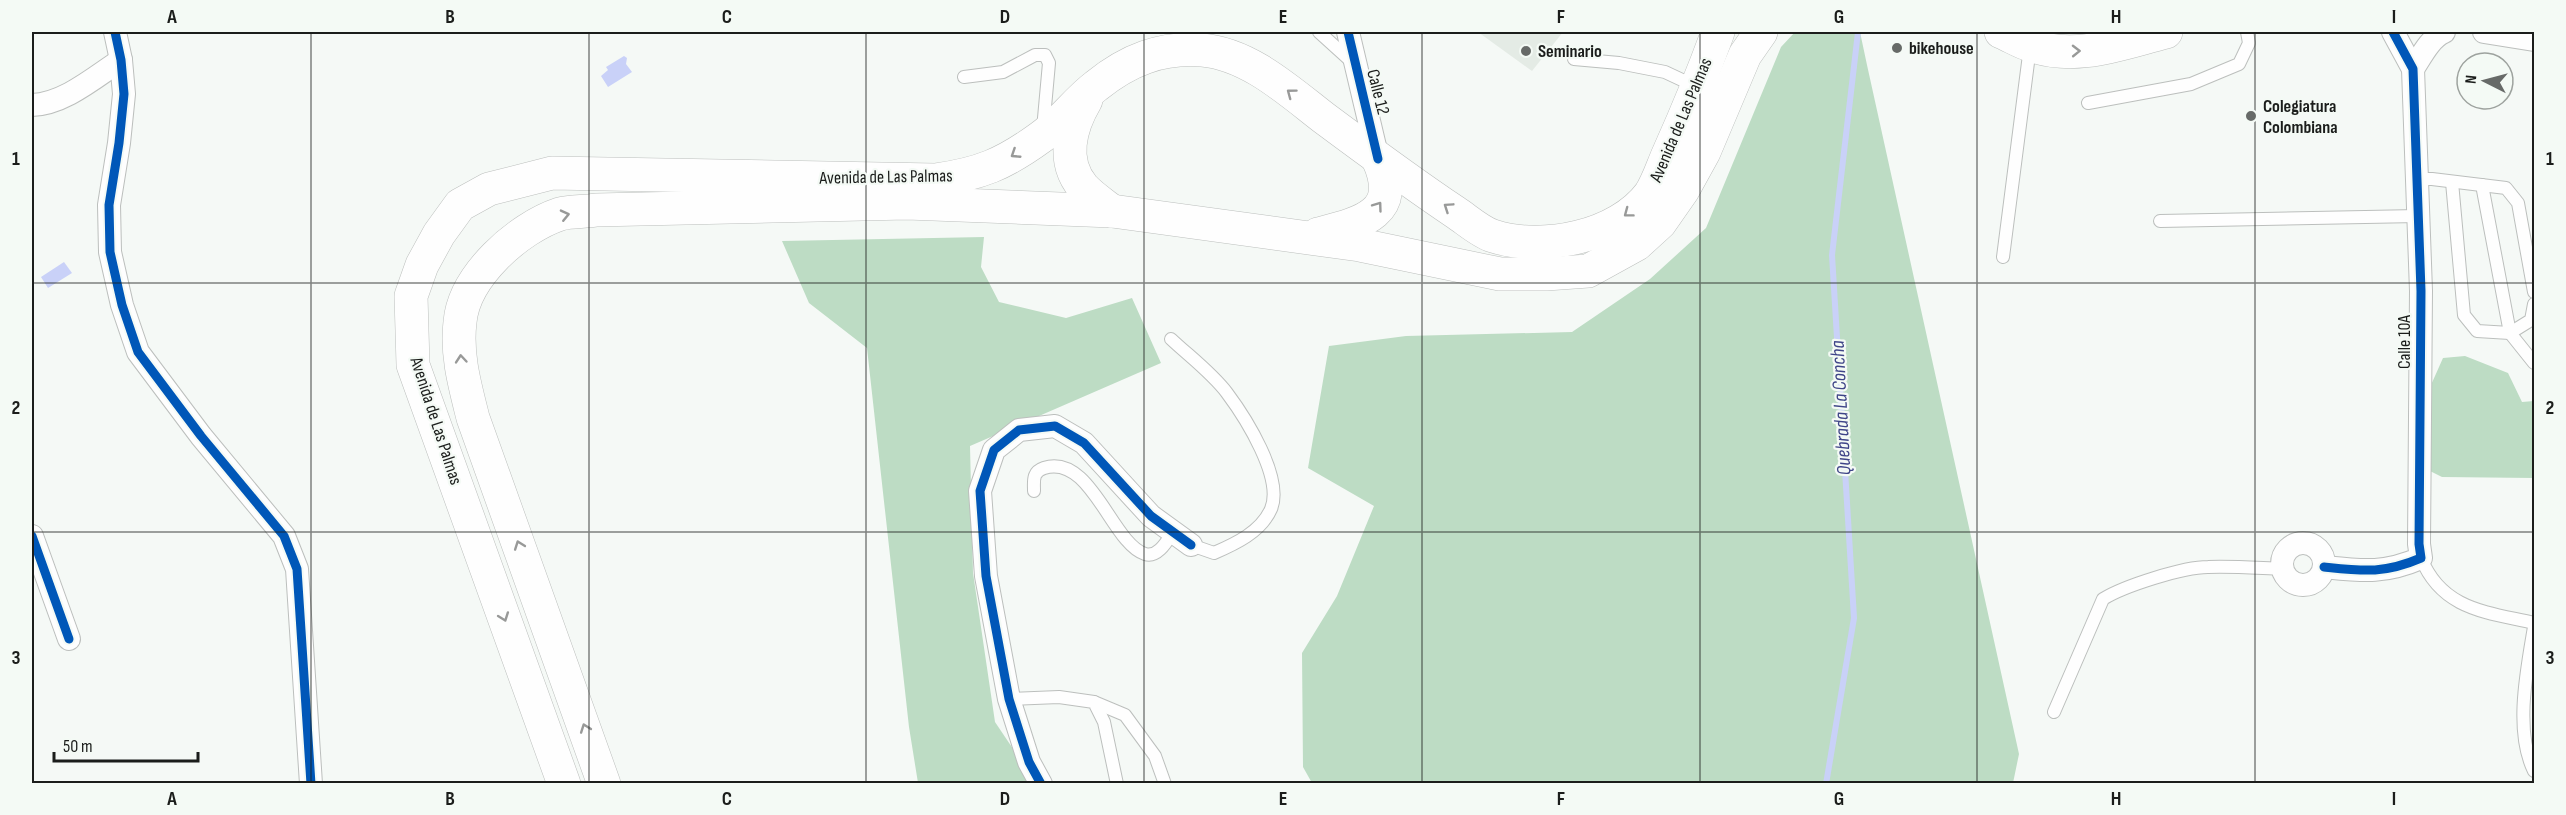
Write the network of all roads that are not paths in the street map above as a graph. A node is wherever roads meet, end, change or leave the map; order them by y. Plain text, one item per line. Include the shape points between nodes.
1 (115, 32) edge
2 (1319, 32) edge
3 (1348, 32) edge
4 (1718, 32) edge
5 (1761, 32) edge
6 (2001, 32) edge
7 (2166, 32) edge
8 (2247, 32) edge
9 (2393, 32) edge
10 (2444, 32) edge
11 (2484, 32) edge
12 (2535, 40) edge
13 (2030, 45) junction
14 (1574, 58) dead end
15 (121, 60) junction
16 (1354, 64) junction
17 (2413, 69) junction
18 (964, 77) dead end
19 (1095, 86) junction
20 (1698, 88) junction
21 (2088, 103) dead end
22 (32, 105) edge
23 (1042, 136) junction
24 (1378, 159) junction
25 (2417, 179) junction
26 (2452, 182) junction
27 (2482, 185) junction
28 (1112, 211) junction
29 (2418, 216) junction
30 (2160, 221) dead end
31 (1308, 236) junction
32 (2003, 257) dead end
33 (2535, 292) edge
34 (2535, 304) edge
35 (2510, 333) junction
36 (1171, 339) dead end
37 (2535, 363) edge
38 (1034, 491) dead end
39 (32, 536) edge
40 (1182, 539) junction
41 (2421, 558) junction
42 (2324, 567) junction
43 (2282, 569) junction
44 (2535, 625) edge
45 (69, 639) dead end
46 (1008, 699) junction
47 (1094, 702) junction
48 (2054, 712) dead end
49 (2535, 771) edge
50 (311, 783) edge
51 (564, 783) edge
52 (604, 783) edge
53 (1041, 783) edge
54 (1117, 783) edge
55 (1165, 783) edge

1 - 15 street
2 - 16 lane
3 - 16 street, Calle 12
4 - 20 main road, Avenida de Las Palmas
5 - 31 main road, Avenida de Las Palmas via 1745,55 1704,152 1660,223 1637,244 1588,271 1500,274
6 - 13 main road
13 -> 7 main road via 2079,52
8 - 21 lane via 2249,43 2239,64 2191,84
9 - 17 street, Calle 10A
10 - 17 street via 2438,34
11 - 12 street
13 - 32 lane
14 - 20 lane via 1665,72
15 - 22 street via 72,92
15 - 50 street via 124,94 109,205 110,252 122,305 138,352 284,536 297,569
16 - 24 street, Calle 12
17 - 25 street, Calle 10A
18 - 23 lane via 1003,72 1035,55 1045,55 1049,63
19 - 23 main road, Avenida de Las Palmas
24 -> 19 main road, Avenida de Las Palmas via 1277,82 1227,56 1172,49 1122,67
19 - 28 main road via 1078,114 1070,140 1071,168 1083,187
20 -> 24 main road, Avenida de Las Palmas via 1650,193 1618,220 1563,241 1531,243 1491,236
23 -> 51 main road, Avenida de Las Palmas via 1001,163 979,172 935,180 552,173 489,189 460,205 422,265 411,296 413,365
31 -> 24 main road via 1357,224 1374,213 1384,198 1387,179
25 - 26 lane
25 - 29 street, Calle 10A
26 - 27 lane
26 - 35 lane via 2464,315 2477,331
27 - 33 lane via 2506,188 2518,203
27 - 35 lane
28 - 31 main road, Avenida de Las Palmas
52 -> 28 main road, Avenida de Las Palmas via 473,418 462,374 460,319 483,270 504,248 560,214 596,210 907,203
29 - 30 lane
29 - 41 street, Calle 10A
34 - 35 lane via 2531,320
35 - 37 lane
36 - 40 lane via 1226,391 1268,463 1272,491 1271,509 1241,541 1214,553
38 - 40 lane via 1034,477 1039,469 1064,467 1077,476 1130,542 1145,554 1154,554
39 - 45 street
40 - 46 street via 1151,516 1084,442 1054,426 1019,430 994,450 980,491 986,576
41 - 42 street via 2399,568 2379,571
41 - 44 lane via 2433,583 2469,608
42 - 43 street via 2317,580 2303,585 2290,581
42 - 43 street via 2321,553 2302,543 2288,548
43 - 48 lane via 2191,569 2103,599
44 - 49 lane via 2523,712
46 - 47 lane via 1059,697
46 - 53 street via 1029,762
47 - 54 lane via 1104,722
47 - 55 lane via 1125,715 1155,756

